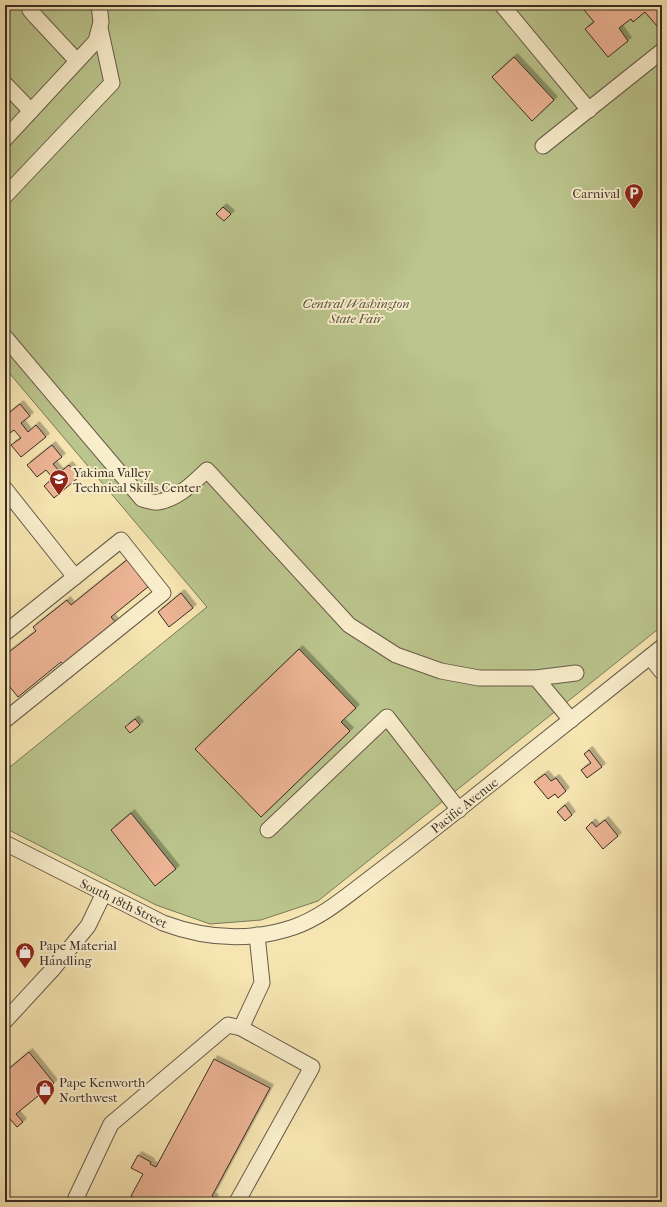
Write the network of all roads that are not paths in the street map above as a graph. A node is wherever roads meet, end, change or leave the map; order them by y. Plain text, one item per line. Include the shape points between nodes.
1 (29, 5) edge
2 (99, 5) edge
3 (502, 5) edge
4 (100, 28) junction
5 (662, 51) edge
6 (77, 62) junction
7 (5, 84) edge
8 (588, 110) junction
9 (30, 111) junction
10 (5, 139) edge
11 (543, 146) dead end
12 (5, 196) edge
13 (5, 337) edge
14 (5, 489) edge
15 (75, 576) junction
16 (5, 633) edge
17 (662, 647) edge
18 (650, 657) junction
19 (662, 672) edge
20 (576, 673) dead end
21 (536, 678) junction
22 (5, 720) edge
23 (571, 720) junction
24 (459, 810) junction
25 (268, 830) dead end
26 (5, 843) edge
27 (104, 893) junction
28 (253, 936) junction
29 (5, 1021) edge
30 (241, 1028) junction
31 (80, 1202) edge
32 (237, 1202) edge

1 - 6 street via 30,10
2 - 4 street
3 - 8 street
4 - 6 street via 96,41
4 - 12 street via 112,83
5 - 8 street
6 - 9 street
7 - 9 street
8 - 11 street
9 - 10 street
13 - 21 street via 142,500 157,502 175,496 207,470 349,625 396,655 441,671 479,678
14 - 15 street
15 - 16 street
15 - 22 street via 121,540 163,593
17 - 18 street, Pacific Avenue
18 - 19 street
18 - 23 street, Pacific Avenue
20 - 21 street
21 - 23 street
23 - 24 street, Pacific Avenue
24 - 25 street via 387,717
24 - 28 street, Pacific Avenue via 338,903 293,927
26 - 27 street, South 18th Street
27 - 28 street, South 18th Street via 180,929 212,936
27 - 29 street via 88,926
28 - 30 street via 262,983
30 - 31 street via 228,1025 111,1124 75,1200
30 - 32 street via 312,1067

